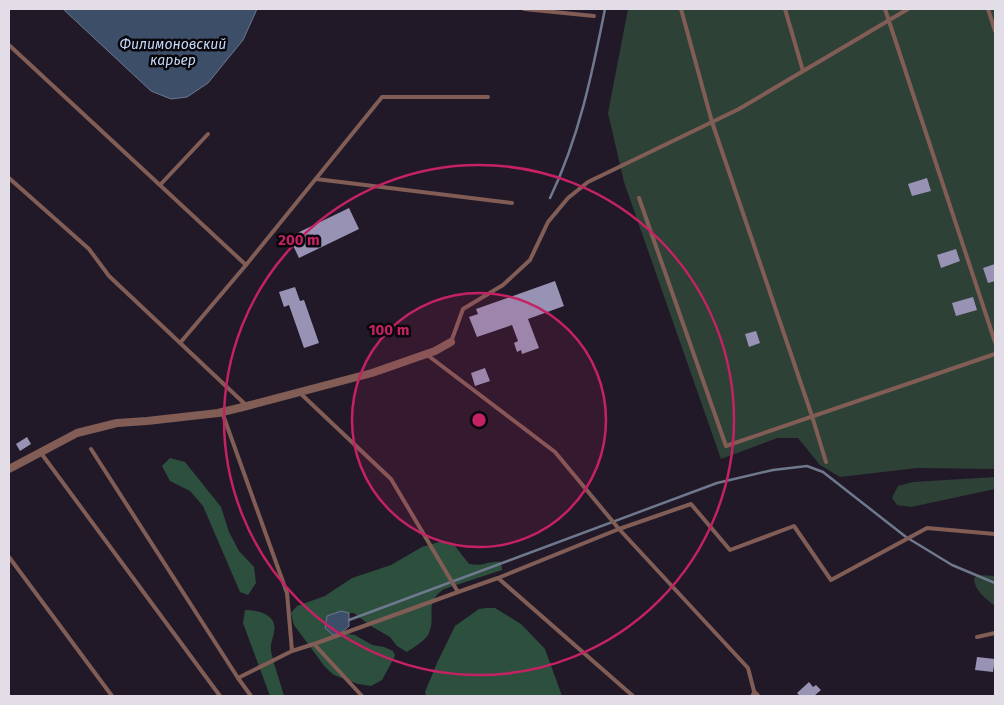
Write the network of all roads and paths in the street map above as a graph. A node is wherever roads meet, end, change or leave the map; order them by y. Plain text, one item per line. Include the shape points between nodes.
1 (524, 9) edge
2 (681, 9) edge
3 (785, 9) edge
4 (885, 9) edge
5 (908, 9) edge
6 (988, 9) edge
7 (594, 16) dead end
8 (889, 20) junction
9 (995, 30) edge
10 (9, 45) edge
11 (803, 71) junction
12 (488, 97) dead end
13 (712, 122) junction
14 (208, 134) dead end
15 (9, 178) edge
16 (316, 178) junction
17 (160, 185) junction
18 (639, 198) dead end
19 (512, 203) dead end
20 (246, 265) junction
21 (180, 342) junction
22 (451, 342) joint
23 (995, 342) edge
24 (426, 354) junction
25 (995, 354) edge
26 (300, 393) junction
27 (247, 406) junction
28 (222, 412) junction
29 (812, 416) junction
30 (91, 449) dead end
31 (40, 452) junction
32 (826, 462) dead end
33 (9, 470) edge
34 (619, 529) junction
35 (995, 534) edge
36 (9, 557) edge
37 (498, 578) junction
38 (458, 592) junction
39 (995, 633) edge
40 (977, 637) dead end
41 (314, 644) junction
42 (292, 651) junction
43 (238, 678) junction
44 (112, 696) edge
45 (220, 696) edge
46 (251, 696) edge
47 (362, 696) edge
48 (633, 696) edge
49 (756, 696) edge

1 - 7 lane
2 - 13 lane
3 - 11 lane
4 - 8 lane
5 - 8 lane
6 - 9 lane
8 - 11 lane
8 - 23 lane
10 - 17 lane
11 - 13 lane
12 - 16 lane via 382,97
13 - 22 lane via 588,182 568,198 548,222 530,260 503,285 463,308
13 - 29 lane
14 - 17 lane
15 - 21 lane via 89,249 108,276
16 - 19 lane
16 - 20 lane
17 - 20 lane
18 - 29 lane via 726,446
20 - 21 lane
21 - 27 lane
22 - 24 street
24 - 26 street
24 - 34 lane via 555,452
25 - 29 lane
26 - 27 street
26 - 38 lane via 391,479
27 - 28 street
28 - 31 street via 117,423 77,433
28 - 42 lane via 287,593
29 - 32 lane
30 - 43 lane
31 - 33 street
31 - 45 lane
34 - 35 lane via 691,504 730,550 794,526 831,580 927,528
34 - 37 lane
34 - 49 lane via 748,668
36 - 44 lane
37 - 38 lane
37 - 48 lane
38 - 41 lane
39 - 40 lane
41 - 42 lane
41 - 47 lane
42 - 43 lane
43 - 46 lane

